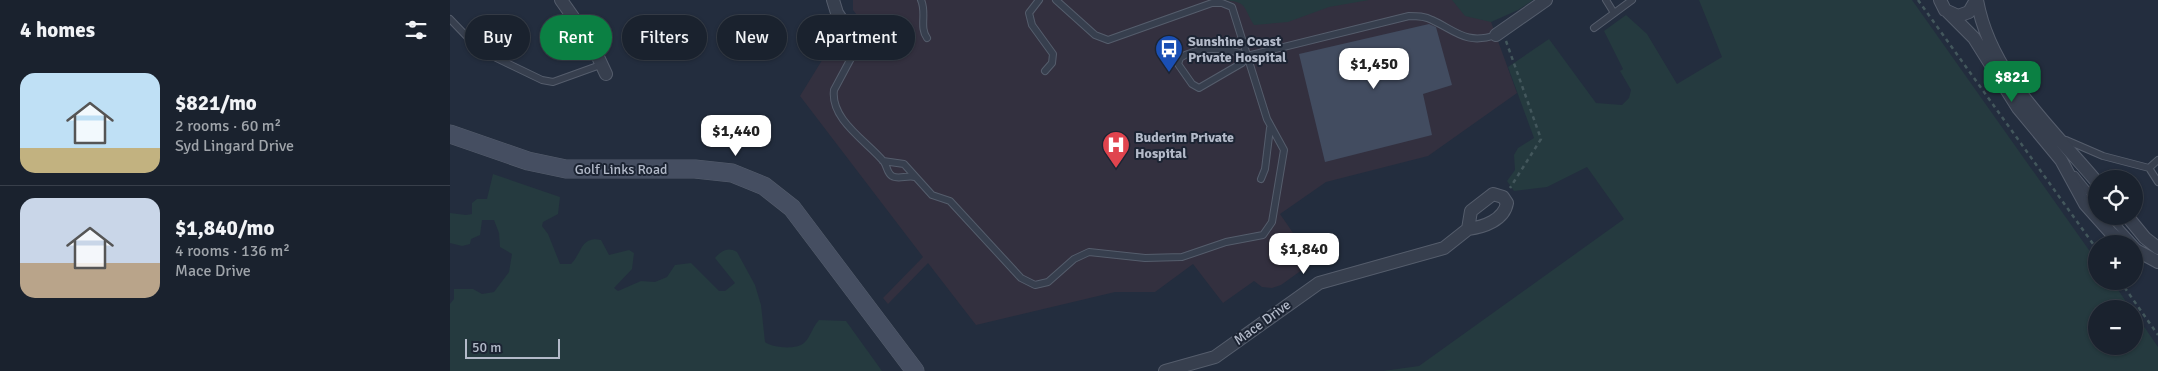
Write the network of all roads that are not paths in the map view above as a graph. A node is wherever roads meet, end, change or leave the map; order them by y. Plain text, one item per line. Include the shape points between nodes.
1 (561, 0) edge
2 (833, 0) edge
3 (921, 0) edge
4 (1039, 0) edge
5 (1056, 0) edge
6 (1546, 0) edge
7 (1606, 0) edge
8 (1632, 0) edge
9 (1977, 0) edge
10 (1942, 4) edge
11 (1614, 13) junction
12 (839, 15) edge
13 (450, 18) edge
14 (1594, 28) dead end
15 (1499, 33) joint
16 (927, 38) dead end
17 (1247, 56) junction
18 (850, 60) edge
19 (605, 69) joint
20 (1045, 71) dead end
21 (1270, 127) junction
22 (450, 134) edge
23 (2056, 134) junction
24 (2061, 160) junction
25 (2158, 160) edge
26 (883, 161) junction
27 (2149, 168) junction
28 (2088, 172) edge
29 (914, 177) junction
30 (1261, 178) dead end
31 (2158, 182) edge
32 (2088, 192) edge
33 (2117, 225) edge
34 (2134, 225) edge
35 (1468, 229) junction
36 (2114, 235) edge
37 (2158, 248) edge
38 (2143, 254) edge
39 (2146, 256) junction
40 (2158, 262) edge
41 (915, 371) edge
42 (1165, 371) edge

1 - 19 street
2 - 12 street
3 - 16 lane via 923,29
4 - 20 lane via 1029,13 1032,25 1053,54 1052,63
5 - 17 lane via 1095,35 1108,40 1208,4 1228,4 1234,11
6 - 15 street
7 - 11 lane
8 - 11 lane
9 - 10 street via 1964,15 1956,16
9 - 23 street via 1988,39 1998,60
10 - 24 street via 1974,38 2018,108
11 - 14 lane
13 - 19 lane via 486,53 542,80 553,82
15 - 17 lane via 1480,38 1461,36 1432,19 1409,16
17 - 17 lane via 1242,63 1199,88 1192,84 1178,64 1180,58 1195,50 1239,52
17 - 21 lane
18 - 26 lane via 835,86 834,98 844,120
21 - 29 lane via 1282,145 1284,156 1272,222 1263,236 1226,242 1173,258 1137,258 1088,252 1040,285 1030,284 1022,278 953,204 932,195
21 - 30 lane
22 - 41 main road, Golf Links Road via 528,161 566,169 695,169 732,173 764,186 792,208
23 - 27 lane via 2093,153
23 - 28 street
24 - 32 lane
24 - 36 street via 2085,204
25 - 27 lane
26 - 29 lane via 904,164
26 - 29 lane via 893,177
27 - 31 lane
33 - 39 lane
34 - 37 street
35 - 35 street, Mace Drive via 1487,225 1503,214 1507,203 1504,197 1493,194 1474,207
35 - 42 street, Mace Drive via 1444,248 1318,282 1215,356
38 - 39 street
39 - 40 street

